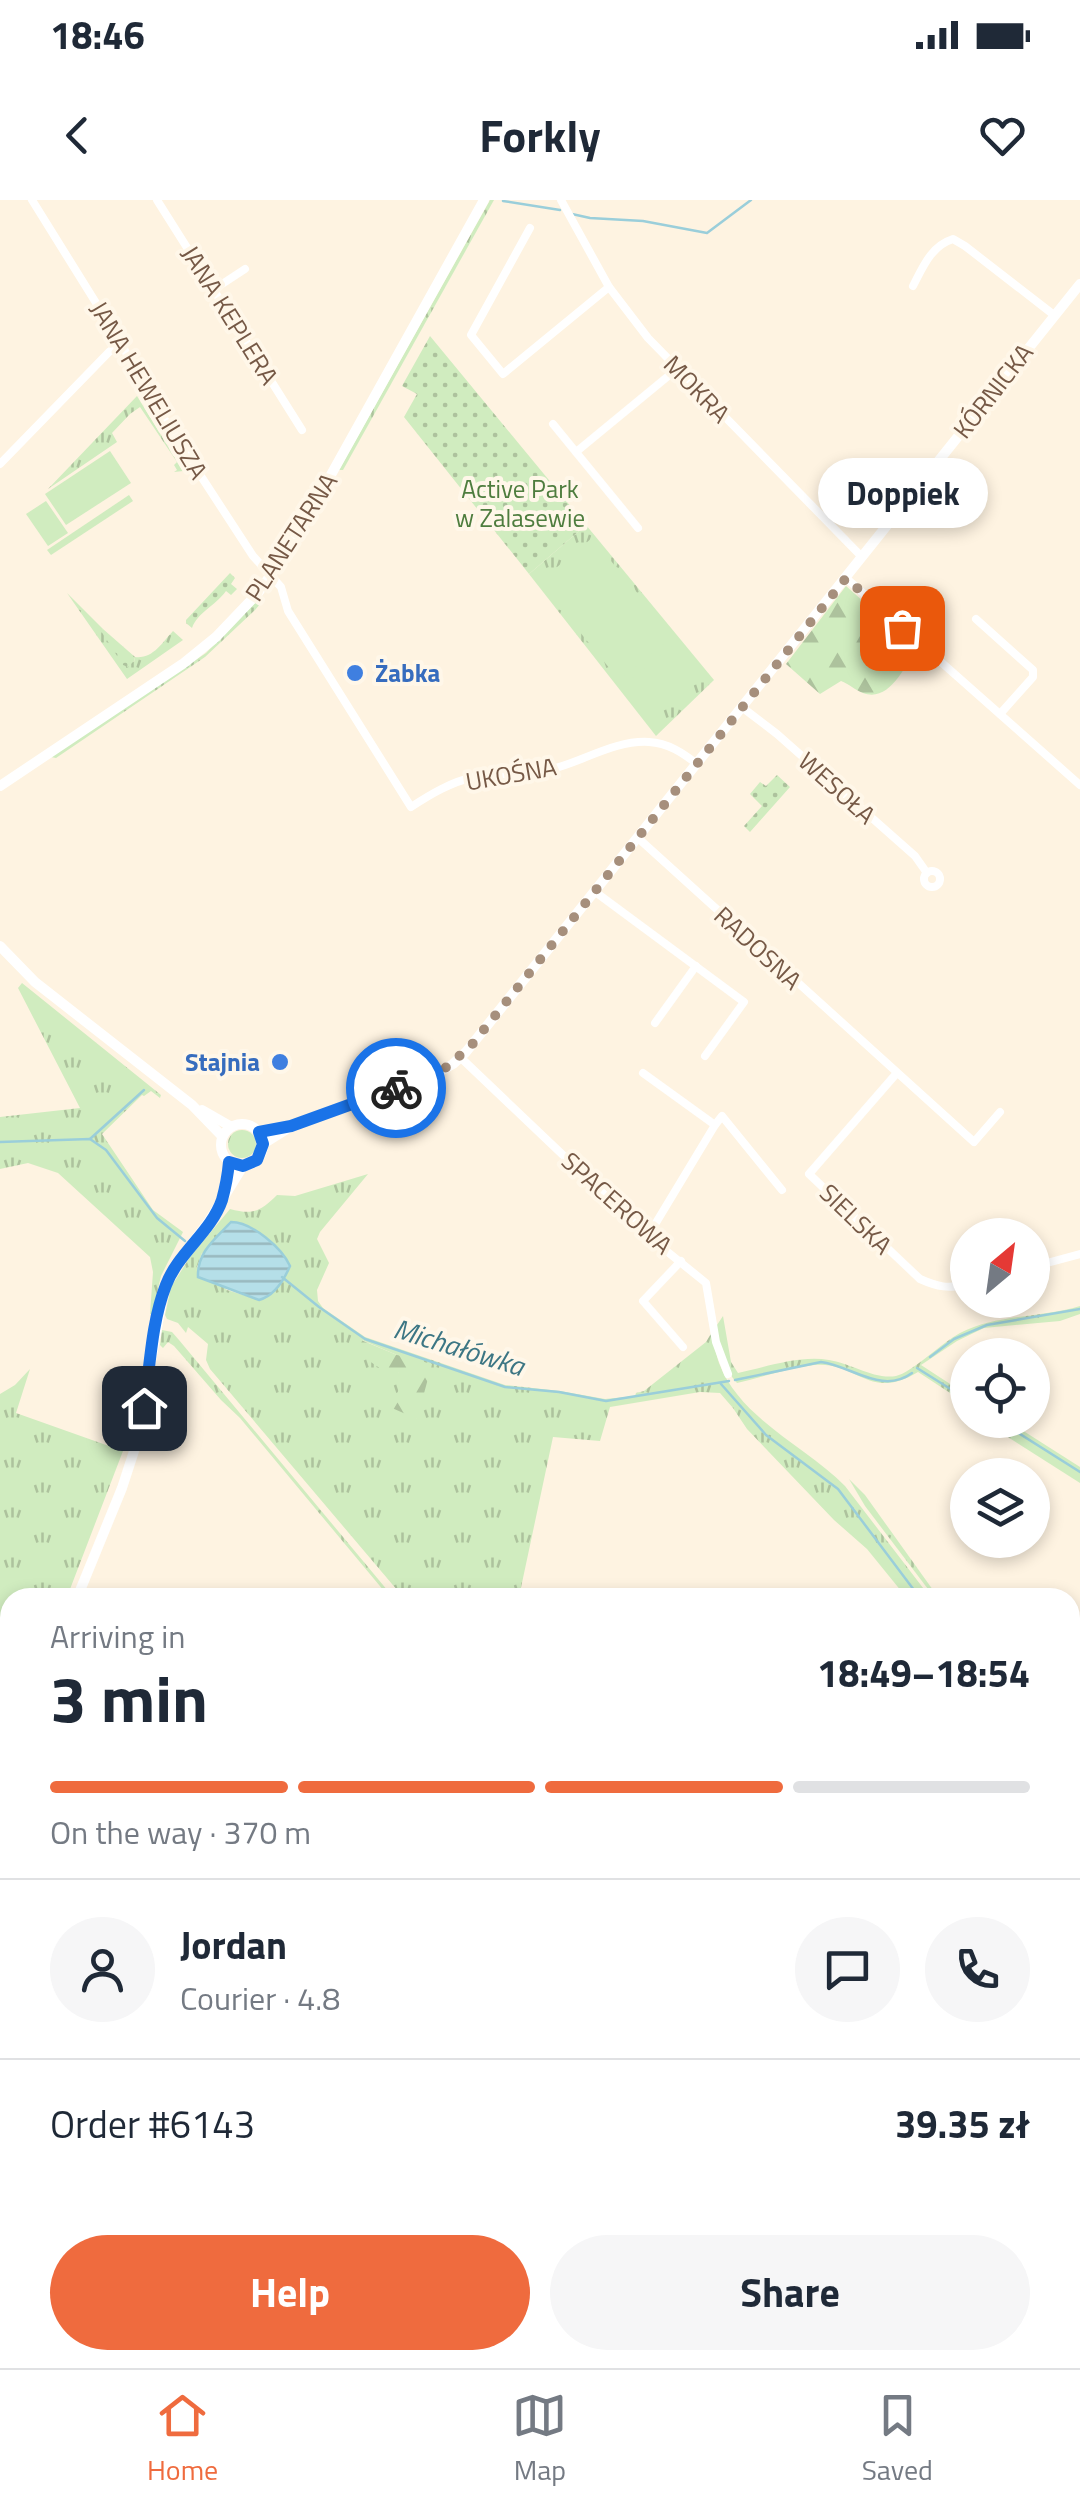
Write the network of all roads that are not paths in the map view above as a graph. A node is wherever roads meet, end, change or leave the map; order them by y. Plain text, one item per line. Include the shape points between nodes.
1 (32, 200) edge
2 (157, 200) edge
3 (484, 200) edge
4 (560, 200) edge
5 (530, 228) dead end
6 (246, 270) dead end
7 (1080, 284) edge
8 (913, 286) dead end
9 (609, 287) junction
10 (213, 290) junction
11 (1054, 315) junction
12 (121, 343) junction
13 (678, 368) junction
14 (552, 424) dead end
15 (302, 430) dead end
16 (576, 452) junction
17 (0, 464) edge
18 (638, 528) dead end
19 (862, 557) junction
20 (271, 577) junction
21 (846, 578) junction
22 (976, 619) dead end
23 (743, 708) junction
24 (1000, 714) junction
25 (697, 764) junction
26 (0, 786) edge
27 (1080, 786) edge
28 (638, 838) junction
29 (926, 873) dead end
30 (594, 891) junction
31 (0, 946) edge
32 (696, 966) junction
33 (655, 1023) dead end
34 (705, 1056) dead end
35 (460, 1057) junction
36 (643, 1074) dead end
37 (896, 1074) junction
38 (192, 1106) junction
39 (1000, 1112) dead end
40 (715, 1125) junction
41 (230, 1126) junction
42 (291, 1126) junction
43 (259, 1132) junction
44 (222, 1136) junction
45 (263, 1144) junction
46 (229, 1162) junction
47 (243, 1166) junction
48 (782, 1190) dead end
49 (222, 1200) junction
50 (648, 1236) junction
51 (1080, 1254) edge
52 (681, 1261) junction
53 (1050, 1262) edge
54 (950, 1288) edge
55 (683, 1347) dead end
56 (728, 1374) dead end
57 (81, 1588) edge

1 - 12 street, JANA HEWELIUSZA
2 - 10 street, JANA KEPLERA
3 - 20 street, PLANETARNA
4 - 9 street, MOKRA
5 - 9 street via 471,336 504,374
6 - 10 street
7 - 11 street, KÓRNICKA
8 - 11 street via 930,255 952,240
9 - 13 street, MOKRA
10 - 15 street, JANA KEPLERA
11 - 19 street, KÓRNICKA
12 - 17 street
12 - 20 street, JANA HEWELIUSZA via 195,468
13 - 16 street
13 - 19 street, MOKRA
14 - 16 street
16 - 18 street
19 - 21 street, KÓRNICKA
20 - 25 street, UKOŚNA via 411,806 462,780 552,769 633,742 666,745
20 - 26 street, PLANETARNA via 195,655
21 - 23 street, KÓRNICKA
21 - 24 street
22 - 24 street via 1032,670
23 - 25 street, KÓRNICKA
23 - 29 street, WESOŁA
24 - 27 street
25 - 28 street, KÓRNICKA
28 - 30 street, KÓRNICKA
28 - 37 street, RADOSNA
30 - 32 street
30 - 35 street, KÓRNICKA
31 - 38 street via 52,996
32 - 33 street
32 - 34 street via 744,1002
35 - 42 street, KÓRNICKA via 432,1076
35 - 50 street, SPACEROWA
36 - 40 street
37 - 39 street, RADOSNA via 974,1142
37 - 54 street, SIELSKA via 809,1174 920,1279
38 - 41 street
38 - 44 street
40 - 48 street via 722,1116
40 - 50 street
41 - 43 street via 248,1124
41 - 44 street
42 - 43 street, KÓRNICKA
42 - 45 street, KÓRNICKA
43 - 45 street
44 - 46 street
45 - 47 street via 257,1160
46 - 47 street
46 - 49 street
47 - 49 street
49 - 57 street via 164,1289 130,1463
50 - 52 street, SPACEROWA
51 - 53 street
52 - 55 street via 643,1301
52 - 56 street, SPACEROWA via 706,1283

